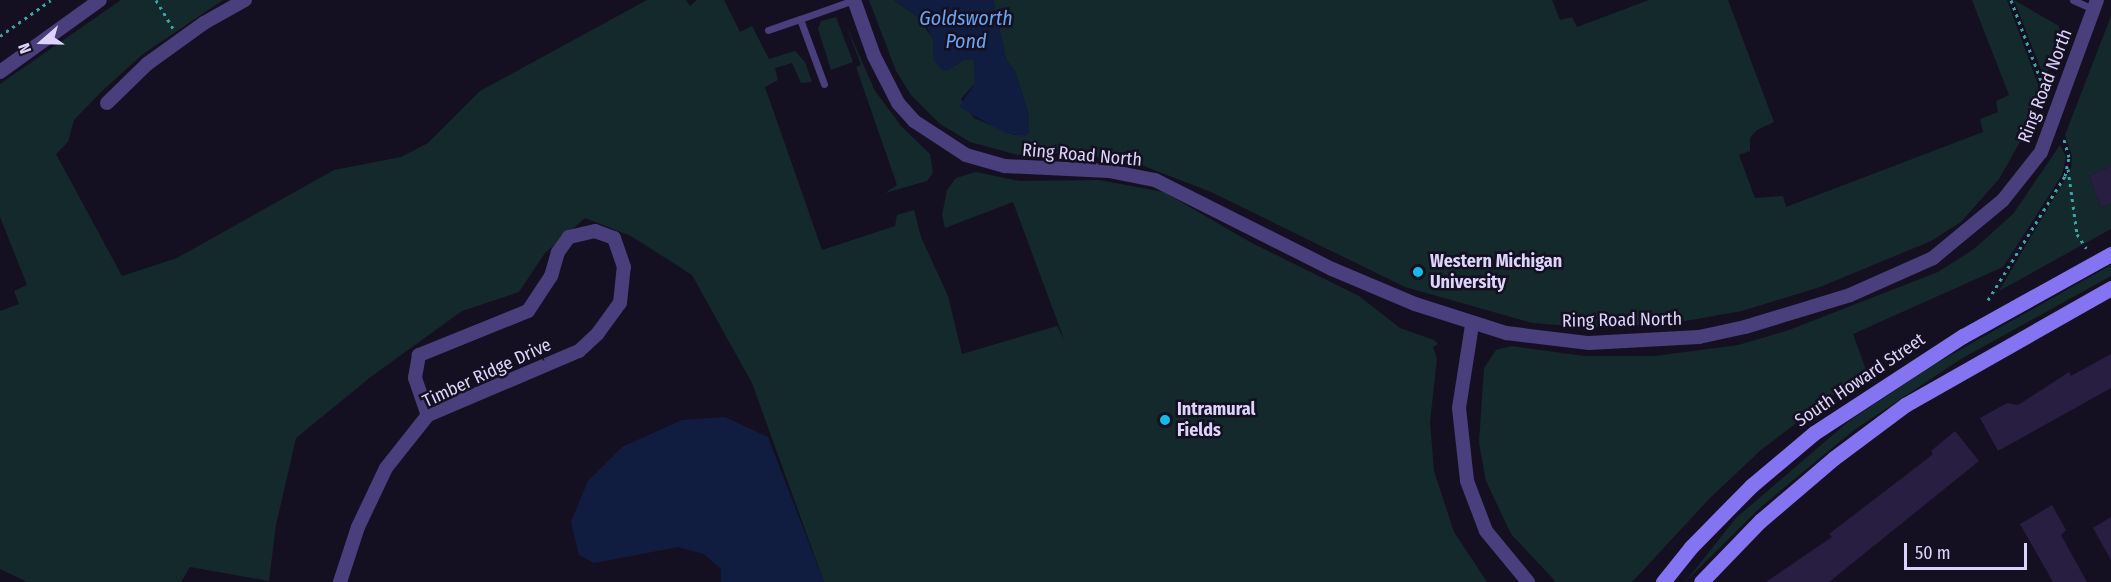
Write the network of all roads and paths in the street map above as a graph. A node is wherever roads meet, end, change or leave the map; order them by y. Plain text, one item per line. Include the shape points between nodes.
1 (51, 0) edge
2 (100, 0) edge
3 (156, 0) edge
4 (245, 0) edge
5 (854, 0) edge
6 (2011, 0) edge
7 (2073, 0) edge
8 (2095, 4) edge
9 (800, 19) junction
10 (768, 30) dead end
11 (0, 36) edge
12 (181, 39) junction
13 (0, 72) edge
14 (824, 84) dead end
15 (2048, 99) dead end
16 (107, 104) dead end
17 (2063, 136) dead end
18 (2068, 168) junction
19 (2086, 248) dead end
20 (2111, 254) edge
21 (2111, 288) edge
22 (1988, 300) dead end
23 (1472, 325) junction
24 (429, 416) junction
25 (340, 582) edge
26 (1528, 582) edge
27 (1663, 582) edge
28 (1701, 582) edge

1 - 11 path
2 - 13 street
3 - 12 path
4 - 12 street
5 - 9 lane
5 - 23 street, Ring Road North via 874,56 898,103 914,121 950,147 1005,166 1108,171 1155,180 1332,268
6 - 15 path
7 - 8 lane
8 - 23 street, Ring Road North via 2056,119 2028,171 1986,216 1933,258 1850,295 1698,337 1589,343 1536,338
9 - 10 lane
9 - 14 lane
12 - 16 street via 147,64
17 - 18 path
18 - 19 path via 2077,234
18 - 22 path via 2048,207
20 - 27 street, South Howard Street via 1963,336 1814,433 1744,494
21 - 28 street via 1905,405 1760,521
23 - 26 street via 1459,408 1467,481 1486,531
24 - 24 street, Timber Ridge Drive via 579,351 620,303 624,267 614,238 595,231 569,237 558,252 551,276 528,311 419,355 415,378
24 - 25 street, Timber Ridge Drive via 386,468 358,527

